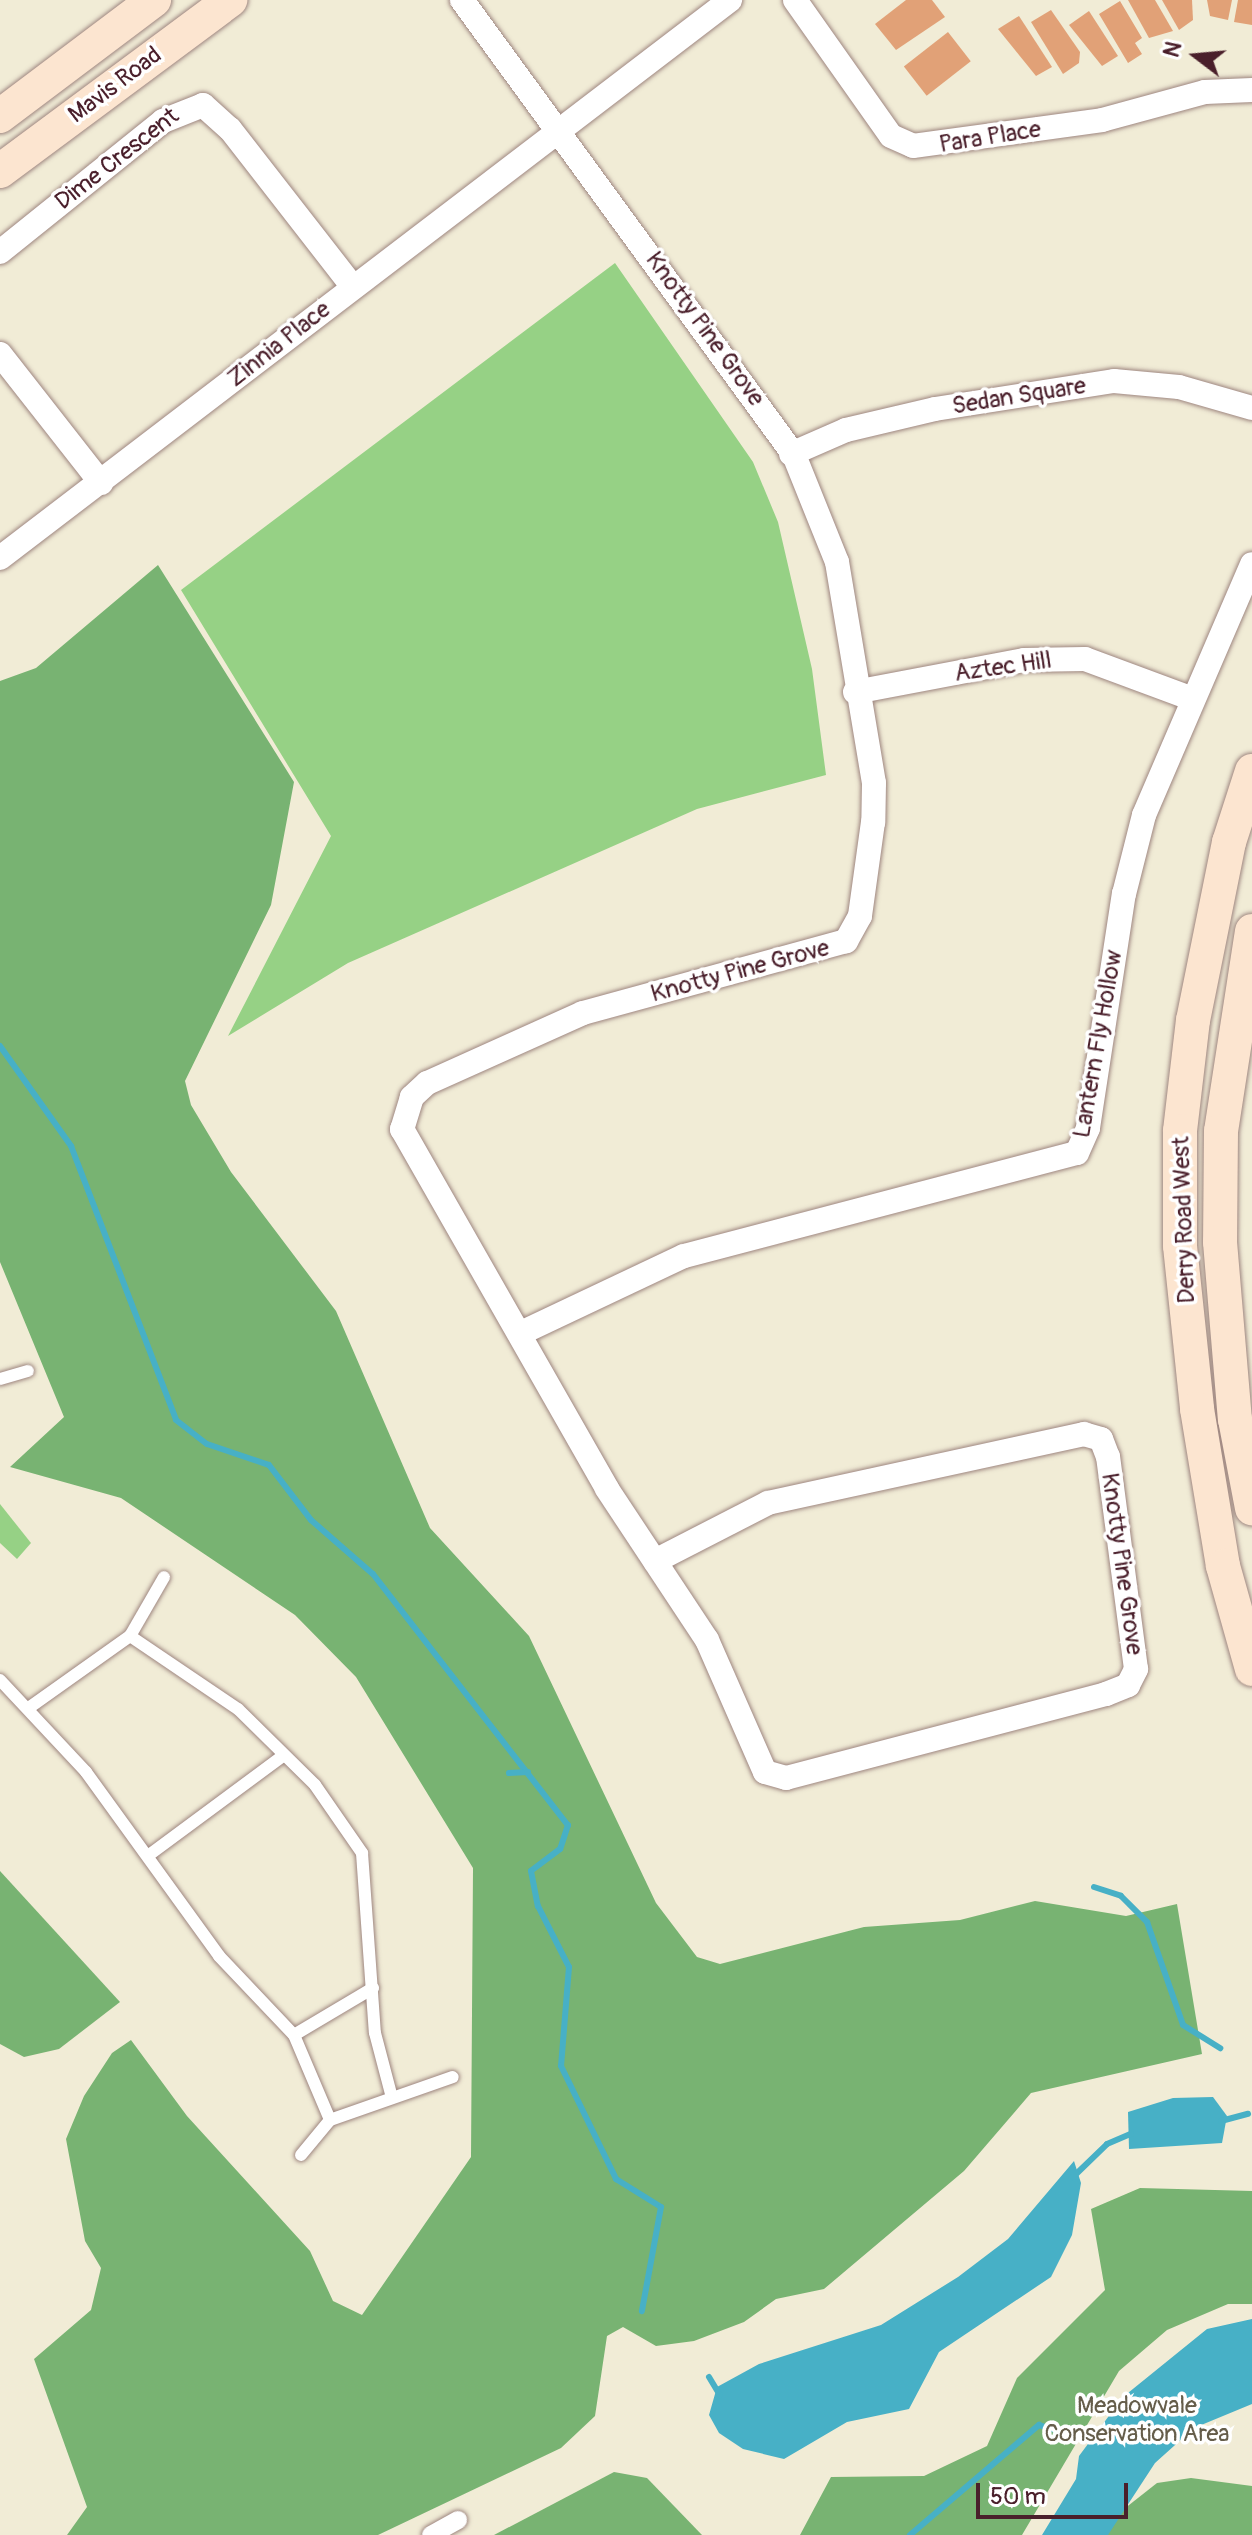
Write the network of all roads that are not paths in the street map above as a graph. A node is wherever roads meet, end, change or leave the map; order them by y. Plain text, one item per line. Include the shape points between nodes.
1 (154, 0) edge
2 (230, 0) edge
3 (462, 0) edge
4 (730, 0) edge
5 (795, 0) edge
6 (1252, 90) edge
7 (0, 116) edge
8 (557, 127) junction
9 (0, 171) edge
10 (0, 252) edge
11 (353, 287) junction
12 (0, 354) edge
13 (1252, 408) edge
14 (791, 454) junction
15 (101, 483) junction
16 (0, 558) edge
17 (1252, 564) edge
18 (855, 692) junction
19 (1193, 699) junction
20 (1252, 771) edge
21 (1252, 931) edge
22 (521, 1333) junction
23 (28, 1371) dead end
24 (0, 1379) edge
25 (1252, 1508) edge
26 (655, 1561) junction
27 (164, 1577) dead end
28 (130, 1636) junction
29 (1252, 1669) edge
30 (0, 1680) edge
31 (30, 1707) junction
32 (283, 1756) junction
33 (149, 1855) junction
34 (373, 1988) junction
35 (294, 2035) junction
36 (453, 2077) dead end
37 (392, 2098) junction
38 (330, 2120) junction
39 (301, 2155) dead end
40 (458, 2520) dead end
41 (431, 2535) edge

1 - 7 main road, Mavis Road
2 - 9 main road, Mavis Road
3 - 8 street, Knotty Pine Grove
4 - 8 street, Zinnia Place
5 - 6 street, Para Place via 891,136 913,146 1102,120 1205,92
8 - 11 street, Zinnia Place
8 - 14 street, Knotty Pine Grove
10 - 11 street, Dime Crescent via 163,121 203,105 230,129
11 - 15 street, Zinnia Place
12 - 15 street
13 - 14 street, Sedan Square via 1179,387 1114,381 935,409 846,430
14 - 18 street, Knotty Pine Grove via 837,562
15 - 16 street, Zinnia Place
17 - 19 street, Lantern Fly Hollow
18 - 19 street, Aztec Hill via 1024,660 1085,659
18 - 22 street, Knotty Pine Grove via 874,783 873,822 860,916 846,941 583,1013 427,1083 412,1097 402,1129
19 - 22 street, Lantern Fly Hollow via 1144,815 1124,894 1088,1128 1077,1153 684,1256
20 - 29 main road, Derry Road West via 1220,886 1180,1131 1180,1246 1197,1409 1223,1566
21 - 25 main road, Derry Road West via 1223,1115 1220,1242 1235,1419
22 - 26 street, Knotty Pine Grove
23 - 24 lane
26 - 26 street, Knotty Pine Grove via 727,1678 765,1772 786,1778 1106,1694 1128,1685 1136,1669 1108,1457 1101,1439 1084,1434 768,1503
27 - 28 lane
28 - 31 lane
28 - 32 lane via 238,1709
30 - 31 lane
31 - 33 lane
32 - 33 lane
32 - 34 lane via 315,1785 362,1853
33 - 35 lane via 219,1956
34 - 35 lane
34 - 37 lane
35 - 38 lane
36 - 37 lane
37 - 38 lane
38 - 39 lane
40 - 41 street

